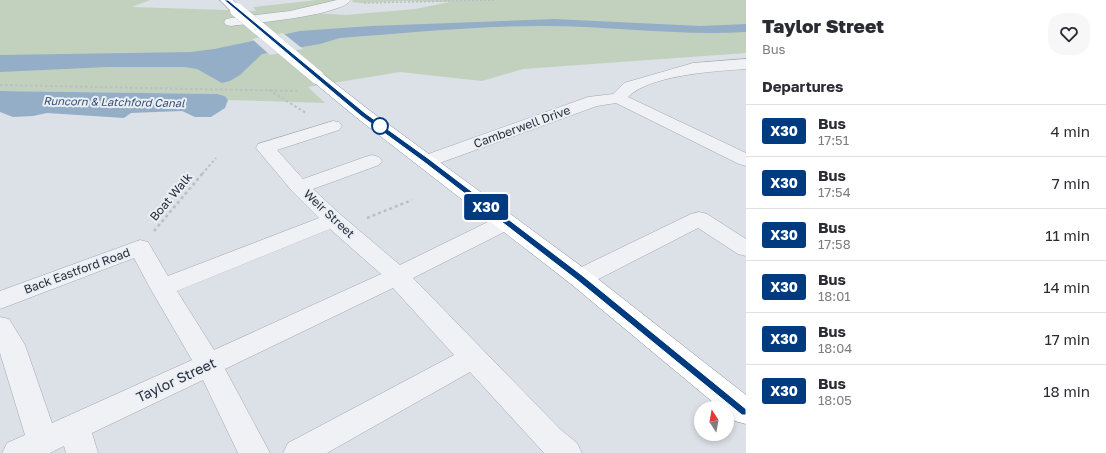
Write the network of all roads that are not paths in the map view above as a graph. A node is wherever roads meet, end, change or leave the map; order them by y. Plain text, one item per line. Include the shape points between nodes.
1 (345, 0) edge
2 (254, 5) dead end
3 (232, 10) edge
4 (746, 64) edge
5 (618, 98) junction
6 (333, 126) dead end
7 (746, 160) edge
8 (372, 161) dead end
9 (427, 161) junction
10 (299, 186) junction
11 (506, 222) junction
12 (338, 224) junction
13 (746, 249) edge
14 (396, 277) junction
15 (580, 278) junction
16 (162, 288) junction
17 (0, 300) edge
18 (0, 326) edge
19 (472, 357) junction
20 (210, 364) junction
21 (746, 412) edge
22 (78, 440) edge
23 (30, 448) edge
24 (563, 452) edge
25 (254, 453) edge
26 (299, 453) edge

1 - 3 street via 338,5 290,15
2 - 3 street
3 - 9 highway, bridge via 363,114
4 - 5 street via 692,68 630,86
5 - 7 street
5 - 9 street, Camberwell Drive via 594,101
6 - 10 street via 265,148
8 - 10 street, Weir Street
9 - 11 highway
10 - 12 street, Weir Street
11 - 14 street, Taylor Street
11 - 15 highway
12 - 14 street, Weir Street via 384,263
12 - 16 street
13 - 15 street via 699,219
14 - 19 street, Weir Street
14 - 20 street, Taylor Street
15 - 21 highway
16 - 17 street, Back Eastford Road via 140,248
16 - 20 street, Back Eastford Road
18 - 23 street via 11,345
19 - 24 street, Weir Street
19 - 26 street
20 - 22 street, Taylor Street
20 - 25 street, Back Eastford Road
22 - 23 street, Taylor Street

